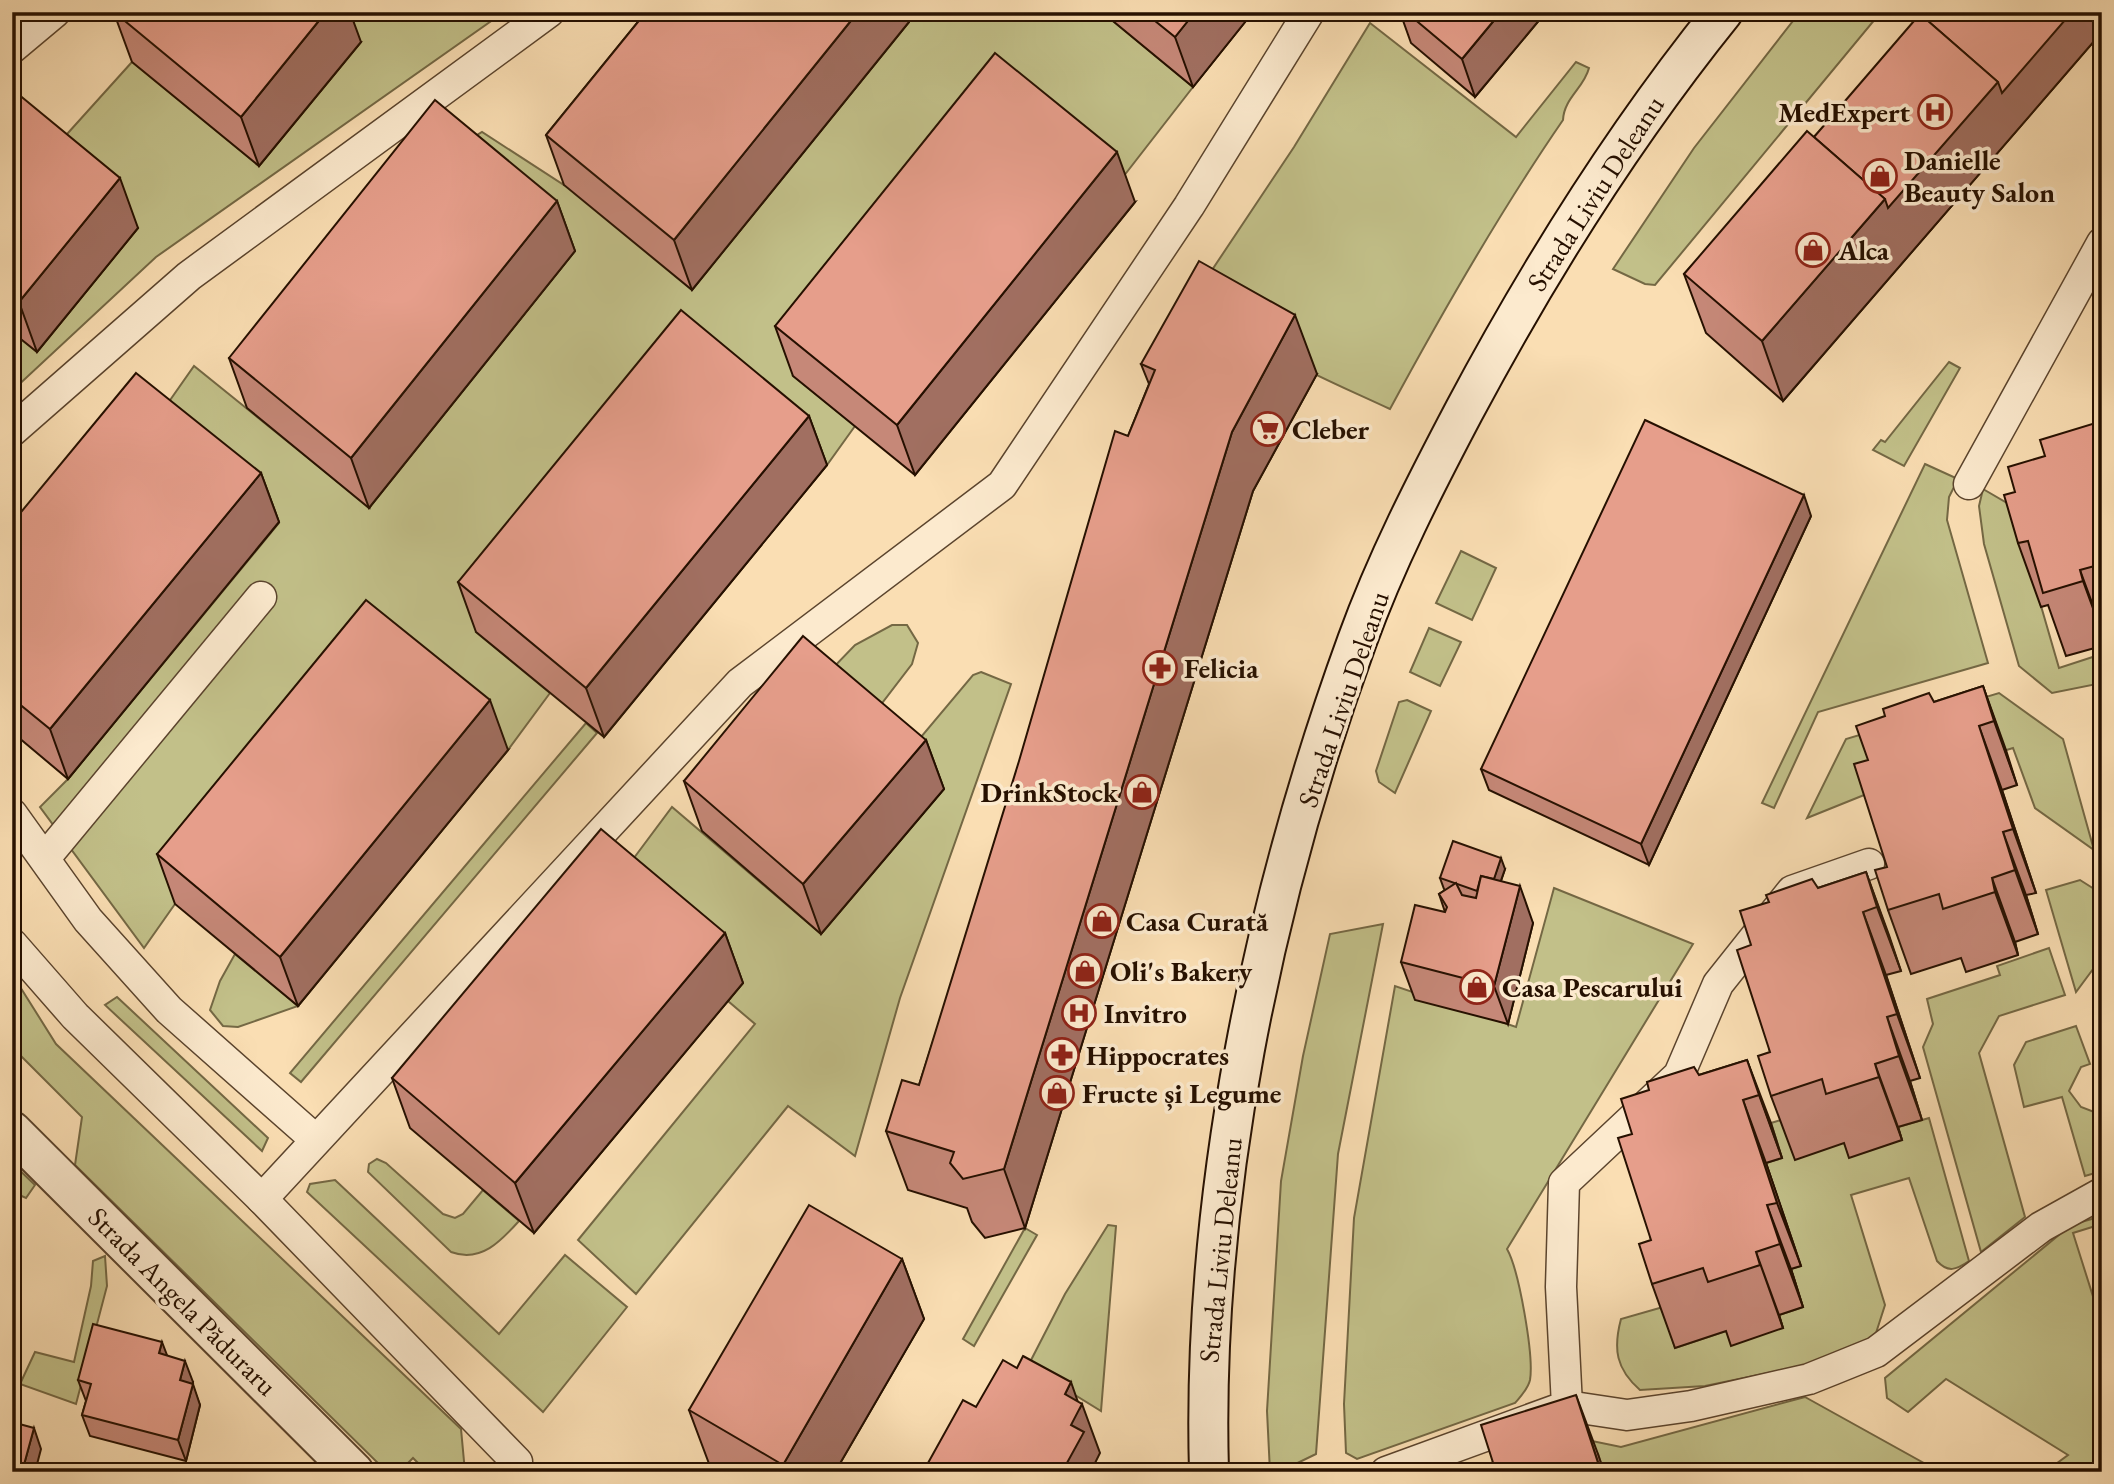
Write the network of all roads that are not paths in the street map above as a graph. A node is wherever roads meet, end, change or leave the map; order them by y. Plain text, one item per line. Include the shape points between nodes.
1 (55, 12) edge
2 (549, 12) edge
3 (1309, 12) edge
4 (1723, 12) edge
5 (12, 48) edge
6 (2102, 243) edge
7 (12, 431) edge
8 (1969, 484) dead end
9 (261, 597) dead end
10 (12, 814) edge
11 (45, 858) junction
12 (1869, 864) edge
13 (12, 944) edge
14 (12, 1131) edge
15 (316, 1140) junction
16 (2102, 1193) edge
17 (262, 1199) junction
18 (1567, 1406) junction
19 (1443, 1463) edge
20 (354, 1472) edge
21 (516, 1472) edge
22 (1209, 1472) edge
23 (1386, 1472) edge

1 - 5 lane
2 - 7 lane via 190,276
3 - 15 lane via 1189,206 1002,485 740,683
4 - 22 main road, Strada Liviu Deleanu via 1665,84 1571,222 1503,338 1419,496 1358,640 1280,896 1246,1050 1228,1153 1206,1386
6 - 8 lane
9 - 11 lane
10 - 11 lane
11 - 15 lane via 88,920 169,1010
12 - 18 lane via 1793,891 1718,984 1679,1075 1564,1183 1561,1287
13 - 17 lane via 75,1016
14 - 20 main road, Strada Angela Păduraru
15 - 17 lane
16 - 18 lane via 2041,1227 1876,1352 1855,1361 1809,1378 1692,1406 1628,1415
17 - 21 lane via 517,1462
18 - 19 lane
19 - 23 lane

